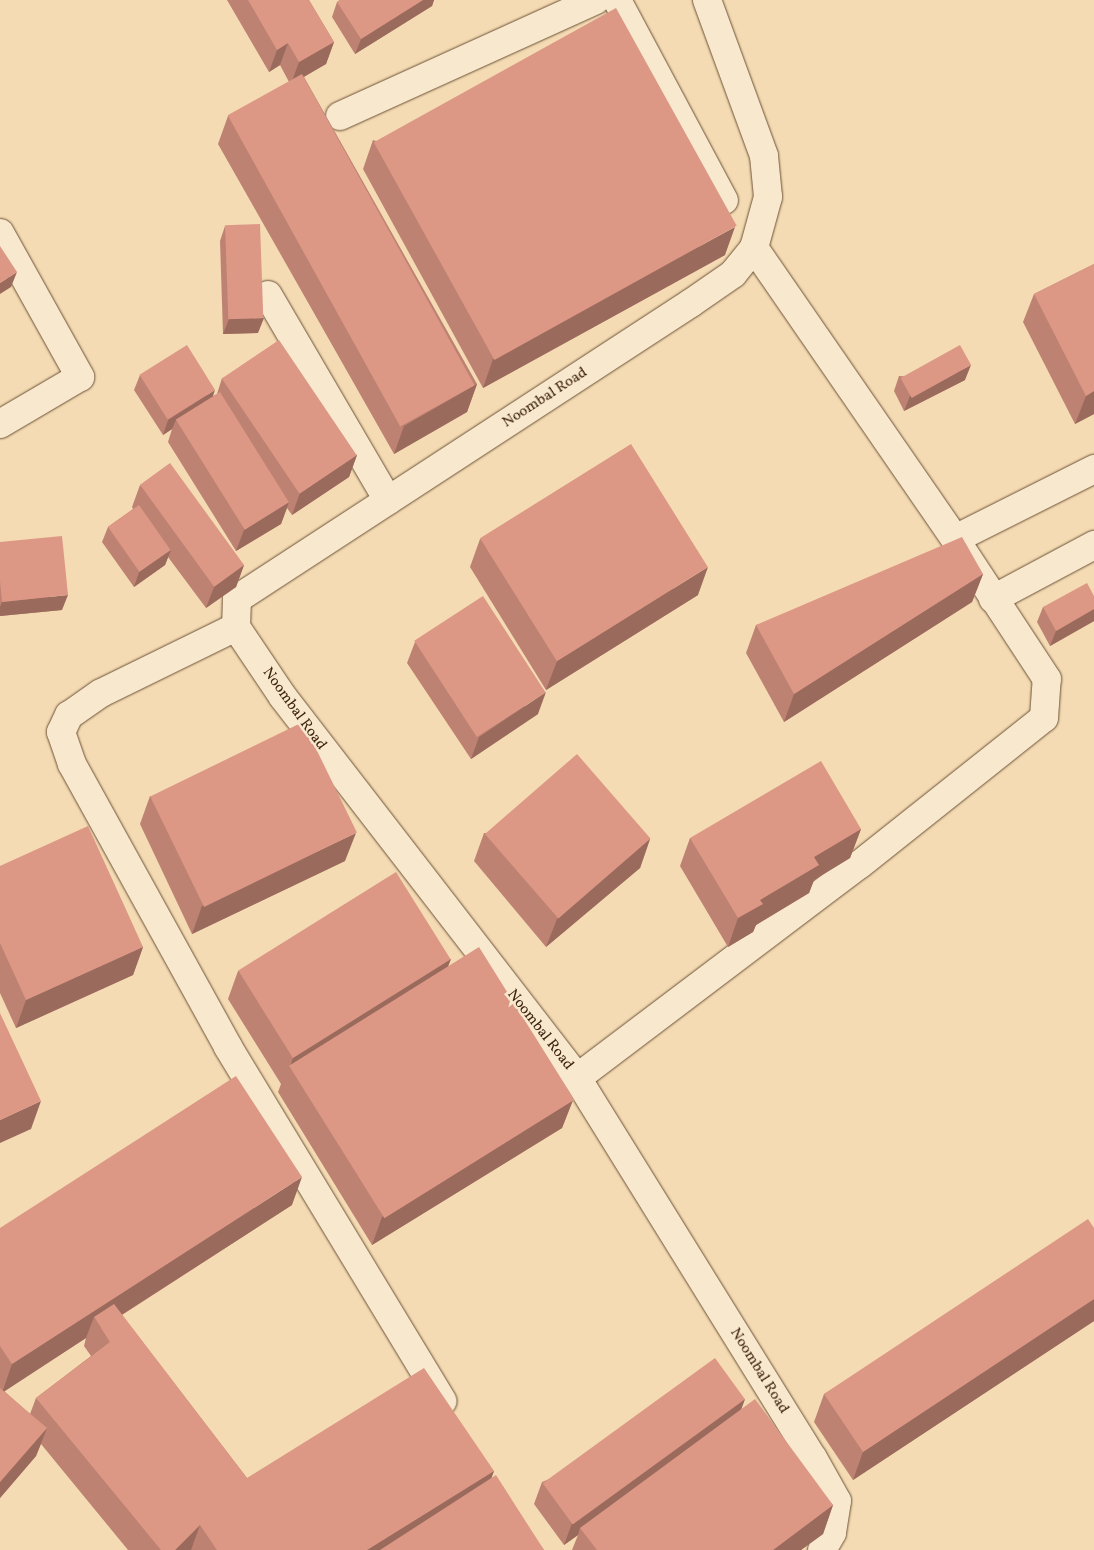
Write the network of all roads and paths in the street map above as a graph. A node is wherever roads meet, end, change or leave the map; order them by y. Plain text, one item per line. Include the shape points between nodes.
1 (596, 0) edge
2 (617, 0) edge
3 (707, 0) edge
4 (340, 116) dead end
5 (724, 200) dead end
6 (0, 233) edge
7 (754, 248) junction
8 (268, 295) dead end
9 (0, 424) edge
10 (1094, 468) edge
11 (388, 500) junction
12 (955, 539) junction
13 (1094, 545) edge
14 (992, 598) junction
15 (236, 627) junction
16 (577, 1078) junction
17 (454, 1422) edge
18 (822, 1550) edge

1 - 4 street
2 - 5 street
3 - 7 street, Noombal Road via 764,156 768,197
6 - 9 street via 80,377
7 - 11 street, Noombal Road via 733,274
7 - 12 street
8 - 11 street
10 - 12 street
11 - 15 street, Noombal Road via 238,599
12 - 14 street
13 - 14 street
14 - 16 street via 1047,679 1044,718 859,865
15 - 16 street, Noombal Road via 283,697
15 - 17 street via 101,693 69,715 61,732 72,764 228,1046
16 - 18 street, Noombal Road via 813,1458 836,1501 832,1533

